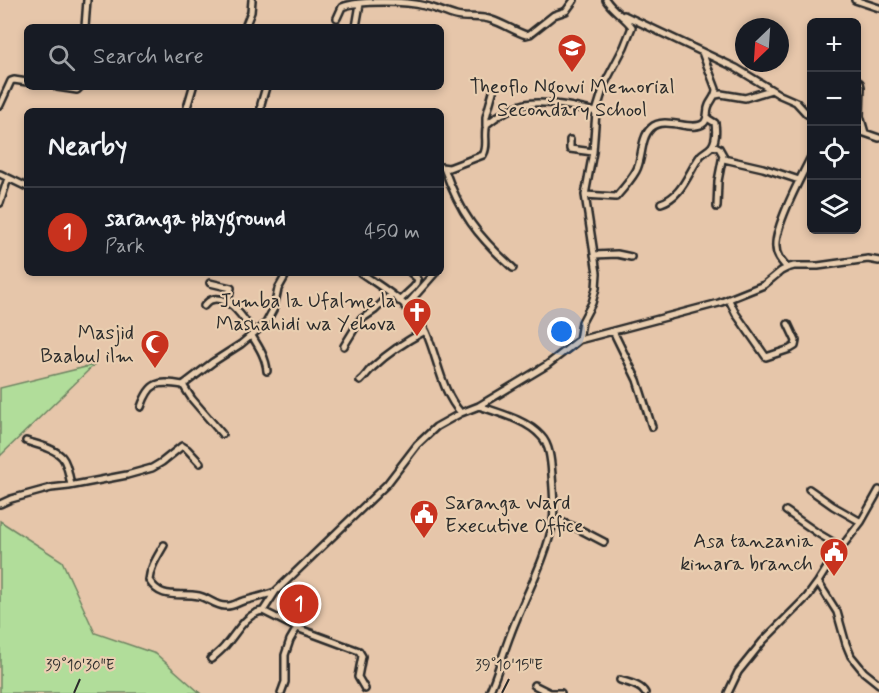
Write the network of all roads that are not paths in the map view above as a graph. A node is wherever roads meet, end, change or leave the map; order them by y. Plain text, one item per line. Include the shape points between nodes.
1 (87, 0) edge
2 (252, 0) edge
3 (574, 0) edge
4 (606, 0) edge
5 (855, 0) edge
6 (424, 3) edge
7 (360, 4) junction
8 (879, 8) edge
9 (614, 10) junction
10 (337, 18) dead end
11 (85, 24) edge
12 (246, 24) edge
13 (357, 24) edge
14 (702, 52) junction
15 (24, 82) edge
16 (494, 88) dead end
17 (192, 90) edge
18 (265, 90) edge
19 (771, 90) junction
20 (716, 95) junction
21 (0, 105) edge
22 (187, 108) edge
23 (261, 108) edge
24 (596, 112) junction
25 (807, 114) edge
26 (708, 118) junction
27 (861, 123) edge
28 (486, 128) junction
29 (861, 132) edge
30 (865, 133) junction
31 (879, 138) edge
32 (570, 140) dead end
33 (713, 145) junction
34 (593, 152) junction
35 (724, 159) junction
36 (807, 165) edge
37 (444, 167) edge
38 (444, 169) edge
39 (0, 174) edge
40 (8, 178) junction
41 (800, 180) junction
42 (24, 186) edge
43 (585, 195) junction
44 (0, 202) edge
45 (661, 203) dead end
46 (717, 207) dead end
47 (594, 255) junction
48 (631, 256) dead end
49 (879, 261) edge
50 (787, 267) junction
51 (513, 268) dead end
52 (285, 276) edge
53 (365, 276) edge
54 (414, 276) edge
55 (432, 276) edge
56 (210, 283) dead end
57 (391, 294) junction
58 (729, 300) junction
59 (399, 301) junction
60 (228, 302) junction
61 (204, 306) dead end
62 (405, 307) junction
63 (788, 324) dead end
64 (425, 331) junction
65 (614, 331) junction
66 (253, 334) junction
67 (579, 340) junction
68 (344, 346) dead end
69 (267, 371) dead end
70 (360, 381) dead end
71 (183, 385) junction
72 (479, 406) junction
73 (141, 407) dead end
74 (461, 413) junction
75 (652, 428) dead end
76 (222, 434) dead end
77 (26, 441) dead end
78 (200, 463) dead end
79 (71, 485) junction
80 (809, 489) dead end
81 (879, 490) edge
82 (0, 504) edge
83 (786, 511) dead end
84 (553, 519) junction
85 (861, 522) junction
86 (604, 542) dead end
87 (164, 545) dead end
88 (841, 548) junction
89 (818, 582) junction
90 (276, 591) junction
91 (263, 611) junction
92 (297, 628) junction
93 (211, 659) dead end
94 (620, 680) dead end
95 (879, 684) edge
96 (534, 685) dead end
97 (365, 689) dead end
98 (281, 693) edge
99 (489, 693) edge
100 (561, 693) edge
101 (645, 693) edge
102 (728, 693) edge

1 - 11 street
2 - 12 street
3 - 6 street via 566,11 526,35 494,20 459,16
4 - 9 street
5 - 8 street
6 - 7 street
7 - 10 street via 342,7
7 - 13 street
9 - 14 street
9 - 24 street via 632,27 605,83
14 - 19 street
14 - 20 street
15 - 21 street via 11,81
16 - 28 street
17 - 22 street
18 - 23 street
19 - 20 street via 745,98
19 - 25 street via 796,102
20 - 26 street via 708,108
24 - 28 street via 566,105 530,104 516,107
24 - 34 street
26 - 33 street via 715,123
26 - 43 street via 699,125 654,126 645,139 637,170 616,197
27 - 30 street
28 - 37 street via 483,155
29 - 30 street
30 - 31 street
32 - 34 street via 570,149
33 - 35 street
33 - 45 street via 700,157 679,192
34 - 43 street
35 - 41 street
35 - 46 street
36 - 41 street
38 - 51 street via 467,219
39 - 40 street
40 - 42 street
40 - 44 street
41 - 50 street via 776,243 777,254
43 - 47 street
47 - 48 street
47 - 67 street via 596,288
49 - 50 street
50 - 58 street via 764,285
52 - 66 street via 266,323
53 - 57 street
54 - 59 street via 417,283
55 - 62 street
56 - 60 street via 231,288
57 - 59 street
57 - 68 street via 360,320
58 - 63 street via 766,357 795,346
58 - 65 street
59 - 62 street
60 - 61 street via 212,300
60 - 66 street
62 - 64 street
64 - 70 street via 386,355
64 - 74 street via 449,394
65 - 67 street
65 - 75 street via 637,380
66 - 69 street
66 - 71 street
67 - 72 street via 547,365
71 - 73 street via 157,384 148,391
71 - 76 street
72 - 74 street
72 - 84 street via 521,422 541,436 551,470
74 - 90 street via 436,427 417,445 387,484
77 - 79 street via 63,457
78 - 79 street via 182,446 152,468
79 - 82 street
80 - 85 street
81 - 85 street
83 - 88 street
84 - 86 street
84 - 99 street via 543,555
85 - 88 street
87 - 90 street via 149,580 167,594 202,596 225,606
88 - 89 street
89 - 95 street via 837,612 851,656
89 - 102 street via 763,641 738,672
90 - 91 street
91 - 92 street
91 - 93 street via 247,619
92 - 97 street via 361,652 358,677
92 - 98 street via 285,655
94 - 101 street
96 - 100 street via 550,693

